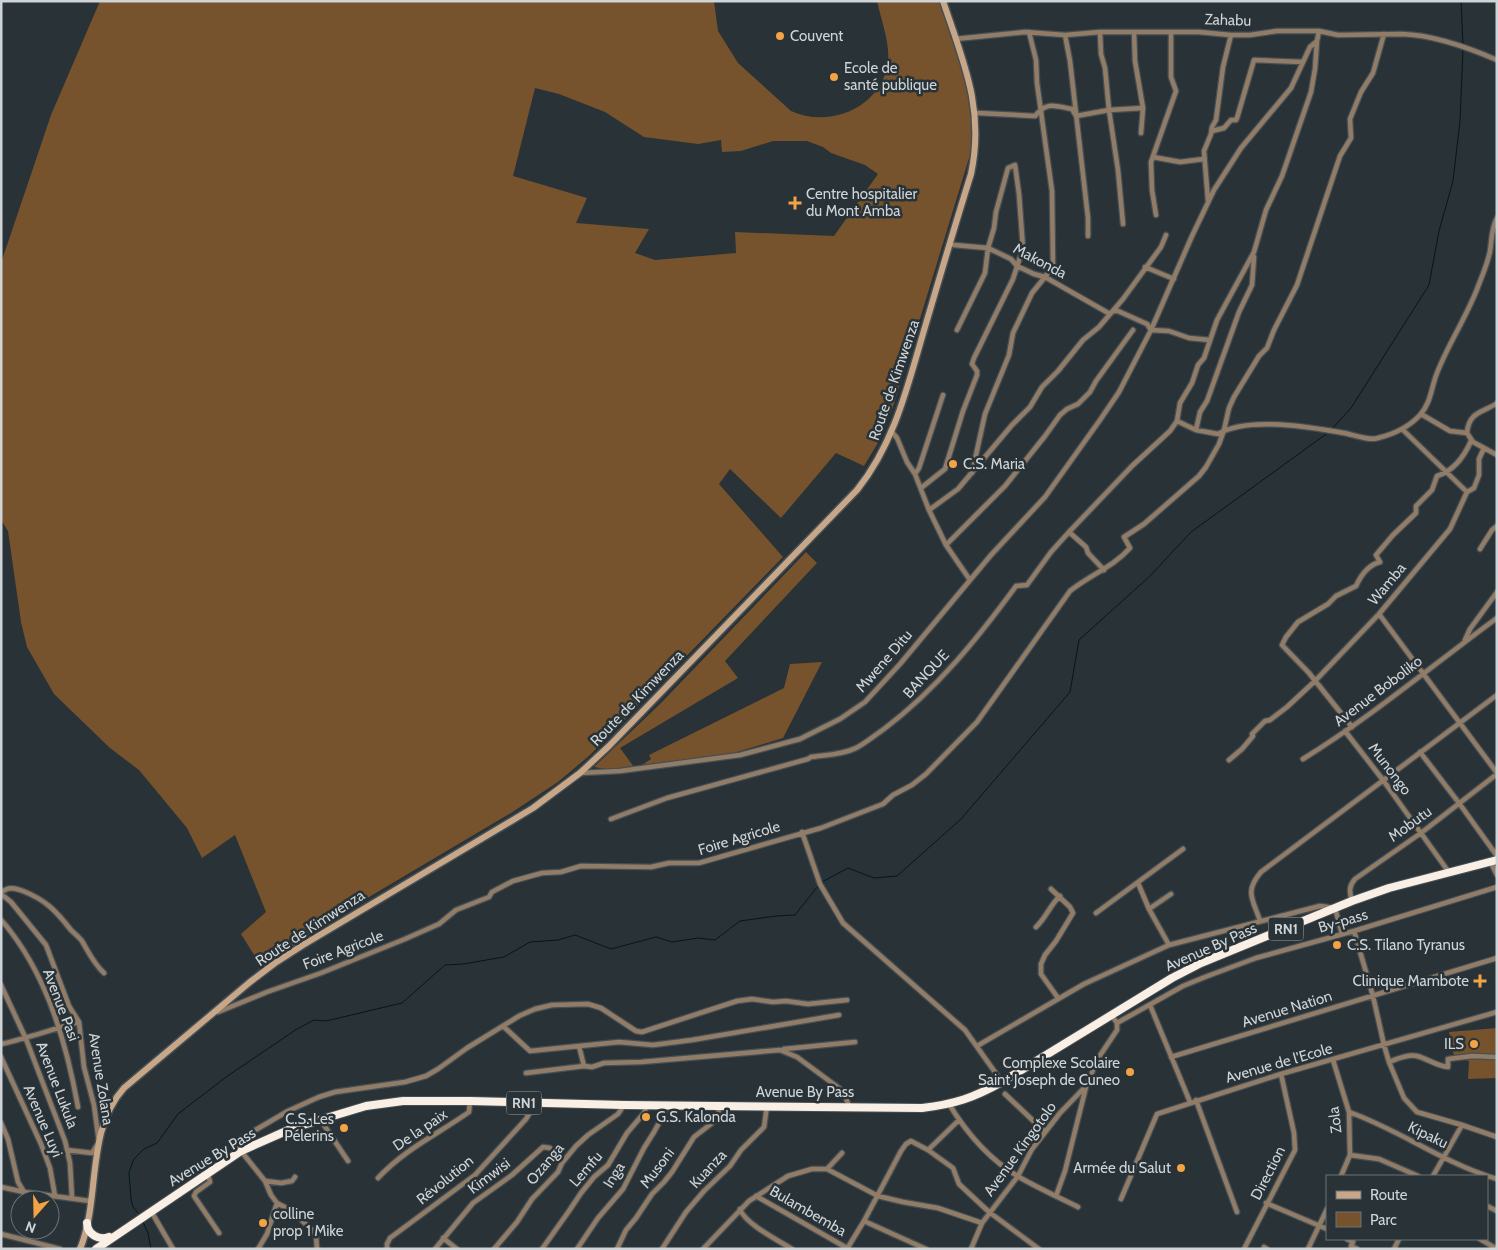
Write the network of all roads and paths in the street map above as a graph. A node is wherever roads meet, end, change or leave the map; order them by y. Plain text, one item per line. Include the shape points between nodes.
1 (943, 1) edge
2 (1319, 31) junction
3 (1029, 32) junction
4 (1100, 32) junction
5 (1134, 32) junction
6 (1172, 32) junction
7 (1384, 34) junction
8 (1065, 35) junction
9 (1231, 35) junction
10 (955, 39) junction
11 (1317, 41) junction
12 (1497, 60) edge
13 (1303, 62) junction
14 (1041, 108) junction
15 (1143, 108) junction
16 (1109, 110) junction
17 (978, 113) dead end
18 (1076, 116) junction
19 (1212, 131) junction
20 (1141, 133) dead end
21 (1153, 157) junction
22 (1204, 160) junction
23 (1208, 202) junction
24 (1156, 215) dead end
25 (1496, 221) edge
26 (1123, 224) dead end
27 (1166, 235) dead end
28 (1088, 236) dead end
29 (954, 245) dead end
30 (988, 248) junction
31 (1255, 249) junction
32 (1490, 252) junction
33 (1497, 255) edge
34 (1017, 266) junction
35 (1145, 267) junction
36 (1045, 277) junction
37 (1174, 279) junction
38 (1112, 312) junction
39 (957, 330) dead end
40 (1133, 330) dead end
41 (1151, 330) junction
42 (1210, 340) junction
43 (943, 396) dead end
44 (1497, 403) edge
45 (1421, 414) junction
46 (1177, 421) junction
47 (1402, 429) junction
48 (1196, 430) junction
49 (1224, 430) junction
50 (892, 432) junction
51 (1467, 433) junction
52 (1471, 441) junction
53 (1484, 448) junction
54 (1497, 455) edge
55 (972, 473) junction
56 (1447, 473) junction
57 (915, 474) junction
58 (921, 488) junction
59 (1467, 492) junction
60 (929, 510) junction
61 (1497, 526) edge
62 (1069, 532) junction
63 (946, 544) junction
64 (1480, 549) dead end
65 (1104, 570) junction
66 (970, 580) junction
67 (1497, 592) edge
68 (1379, 614) junction
69 (1497, 618) edge
70 (1465, 640) junction
71 (1423, 673) junction
72 (1315, 681) junction
73 (1497, 695) edge
74 (1460, 723) junction
75 (1352, 727) junction
76 (1345, 731) junction
77 (1420, 752) junction
78 (1304, 759) dead end
79 (1230, 760) dead end
80 (580, 773) junction
81 (1497, 774) edge
82 (1383, 780) junction
83 (1459, 803) junction
84 (611, 819) dead end
85 (802, 832) junction
86 (1421, 833) junction
87 (1183, 849) dead end
88 (1495, 859) edge
89 (1448, 871) junction
90 (1497, 875) edge
91 (1138, 883) junction
92 (1497, 887) edge
93 (1051, 888) dead end
94 (1, 893) edge
95 (1171, 894) dead end
96 (1060, 896) junction
97 (1352, 901) junction
98 (1335, 908) junction
99 (1149, 909) junction
100 (1096, 913) dead end
101 (1, 920) edge
102 (1260, 921) junction
103 (1036, 928) dead end
104 (1354, 931) junction
105 (1342, 934) junction
106 (1169, 945) junction
107 (1497, 958) edge
108 (104, 973) dead end
109 (1, 985) edge
110 (1372, 996) junction
111 (1058, 998) junction
112 (847, 1000) dead end
113 (1150, 1005) junction
114 (1497, 1012) edge
115 (213, 1014) junction
116 (839, 1015) dead end
117 (1115, 1019) junction
118 (79, 1022) junction
119 (503, 1026) junction
120 (58, 1027) junction
121 (26, 1039) junction
122 (855, 1042) dead end
123 (1, 1044) edge
124 (579, 1046) junction
125 (977, 1046) junction
126 (1384, 1046) junction
127 (780, 1050) junction
128 (1, 1057) edge
129 (1171, 1057) junction
130 (1497, 1057) edge
131 (1333, 1060) junction
132 (1389, 1062) junction
133 (584, 1066) junction
134 (526, 1073) dead end
135 (1281, 1074) junction
136 (1002, 1082) junction
137 (1086, 1085) junction
138 (1005, 1094) dead end
139 (1196, 1100) junction
140 (470, 1101) junction
141 (1190, 1102) junction
142 (536, 1103) junction
143 (949, 1104) junction
144 (624, 1105) junction
145 (646, 1105) junction
146 (719, 1106) junction
147 (767, 1106) junction
148 (849, 1106) junction
149 (78, 1107) dead end
150 (665, 1112) dead end
151 (1349, 1112) junction
152 (320, 1119) junction
153 (959, 1120) junction
154 (1, 1123) edge
155 (1462, 1125) junction
156 (1045, 1132) junction
157 (1497, 1138) edge
158 (99, 1142) junction
159 (67, 1150) junction
160 (928, 1150) junction
161 (241, 1152) junction
162 (842, 1153) dead end
163 (1350, 1155) junction
164 (1444, 1157) junction
165 (348, 1161) dead end
166 (562, 1163) junction
167 (827, 1169) junction
168 (208, 1175) junction
169 (1341, 1175) edge
170 (1416, 1175) edge
171 (1434, 1175) edge
172 (1487, 1175) edge
173 (1018, 1176) junction
174 (295, 1177) dead end
175 (378, 1178) dead end
176 (265, 1181) junction
177 (1, 1187) edge
178 (15, 1190) edge
179 (23, 1190) edge
180 (54, 1190) edge
181 (756, 1196) junction
182 (878, 1196) junction
183 (1056, 1196) junction
184 (60, 1197) edge
185 (72, 1198) junction
186 (1121, 1199) dead end
187 (90, 1201) junction
188 (277, 1202) junction
189 (1266, 1203) junction
190 (1078, 1207) dead end
191 (740, 1209) junction
192 (1326, 1211) edge
193 (151, 1212) junction
194 (989, 1212) junction
195 (1237, 1212) dead end
196 (864, 1221) junction
197 (87, 1223) junction
198 (982, 1223) junction
199 (1318, 1226) junction
200 (1326, 1229) edge
201 (219, 1233) dead end
202 (1, 1234) edge
203 (114, 1236) junction
204 (443, 1238) junction
205 (1349, 1240) edge
206 (1482, 1240) edge
207 (847, 1248) edge
208 (60, 1249) edge
209 (80, 1249) edge
210 (96, 1249) edge
211 (173, 1249) edge
212 (258, 1249) edge
213 (317, 1249) edge
214 (387, 1249) edge
215 (435, 1249) edge
216 (457, 1249) edge
217 (494, 1249) edge
218 (542, 1249) edge
219 (577, 1249) edge
220 (616, 1249) edge
221 (662, 1249) edge
222 (703, 1249) edge
223 (792, 1249) edge
224 (926, 1249) edge
225 (971, 1249) edge
226 (1039, 1249) edge
227 (1244, 1249) edge
228 (1308, 1249) edge
229 (1357, 1249) edge
230 (1497, 1249) edge

1 - 10 street, Route de Kimwenza
2 - 7 street, Zahabu via 1338,35
2 - 9 street, Zahabu
2 - 11 street
3 - 8 street, Zahabu
3 - 10 street, Zahabu
3 - 14 street via 1036,60
4 - 5 street, Zahabu
4 - 8 street, Zahabu
4 - 16 street
5 - 6 street, Zahabu
5 - 15 street via 1135,63
6 - 9 street, Zahabu
6 - 21 street via 1171,77 1176,91
7 - 12 street, Zahabu via 1430,38 1463,46
7 - 49 street via 1372,73 1350,119 1351,138 1340,156 1299,279 1267,348 1231,403
8 - 18 street
9 - 19 street
10 - 50 street, Route de Kimwenza via 974,104 976,144 972,170
11 - 13 street, Mwene Ditu
11 - 31 street via 1311,92 1282,176 1266,210
13 - 19 street via 1254,60 1236,120
13 - 23 street, Mwene Ditu via 1291,88 1241,148
14 - 17 street via 1034,116
14 - 18 street via 1049,105 1072,108
14 - 36 street via 1053,220 1052,265
15 - 16 street
15 - 20 street
16 - 18 street
16 - 26 street
18 - 28 street
19 - 22 street
21 - 22 street via 1180,162
21 - 24 street via 1152,187
22 - 23 street
23 - 37 street, Mwene Ditu
25 - 32 street via 1491,232
27 - 35 street
29 - 30 street, Makonda
30 - 34 street, Makonda via 1011,259
30 - 34 street via 1008,168 1015,165 1023,248
30 - 39 street via 985,273
31 - 42 street via 1217,320
31 - 48 street via 1252,285 1200,412
32 - 33 street
32 - 45 street via 1471,305 1446,352 1428,405
34 - 36 street, Makonda
34 - 58 street via 974,358 972,364 977,375 945,469
35 - 37 street
35 - 38 street
36 - 38 street, Makonda
36 - 55 street via 1032,293 1013,333 1009,355 985,414
37 - 41 street, Mwene Ditu
38 - 41 street, Makonda via 1118,311 1147,324
38 - 55 street via 1042,387 1030,407
40 - 63 street via 1090,392 1060,415 1000,493
41 - 42 street, Makonda
41 - 66 street, Mwene Ditu via 1119,392 1075,456 1045,496
42 - 46 street via 1192,383 1180,402
43 - 57 street
44 - 51 street via 1476,413
45 - 47 street
45 - 51 street via 1450,431
46 - 48 street
46 - 62 street, BANQUE via 1170,432 1132,466
47 - 49 street via 1377,439 1261,424
47 - 56 street
48 - 49 street via 1218,434
49 - 65 street, Foire Agricole via 1203,472 1144,524 1124,537 1130,548
50 - 57 street
50 - 80 street, Route de Kimwenza via 857,490
51 - 52 street
52 - 53 street
52 - 56 street via 1463,456
53 - 54 street
53 - 59 street, Wamba via 1474,488
55 - 60 street via 958,489
56 - 59 street
56 - 72 street via 1437,476 1432,490 1416,506 1416,512 1382,546 1376,555 1380,562 1372,564 1356,586 1298,622 1286,637 1282,645
57 - 58 street
58 - 60 street
59 - 68 street, Wamba via 1450,529
60 - 63 street
61 - 64 street
62 - 65 street
62 - 84 street, BANQUE via 1027,585 1016,586 988,624 913,707 869,740 852,750 811,757 667,798
63 - 66 street
65 - 85 street, Foire Agricole via 1070,591 977,722 926,774 883,804
66 - 80 street, Mwene Ditu via 865,702 800,739 738,755
67 - 70 street, Avenue Boboliko
68 - 71 street
68 - 72 street, Wamba
69 - 70 street, Avenue Boboliko
70 - 71 street, Avenue Boboliko
71 - 74 street
71 - 75 street, Avenue Boboliko
72 - 75 street
72 - 79 street, Wamba via 1255,730
73 - 74 street
74 - 77 street
74 - 81 street
75 - 76 street, Avenue Boboliko
76 - 78 street, Avenue Boboliko
76 - 82 street, Munongo
77 - 82 street
77 - 83 street
80 - 115 street, Route de Kimwenza via 533,808 302,944
81 - 83 street, Mobutu
82 - 86 street, Munongo
82 - 102 street via 1261,872 1250,892
83 - 86 street, Mobutu
83 - 88 street
85 - 115 street, Foire Agricole via 696,864 668,863 652,867 587,865 513,881 421,932
85 - 125 street via 820,884 843,923 965,1030
86 - 89 street, Munongo
86 - 97 street, Mobutu via 1355,879 1349,891
87 - 91 street
88 - 89 highway, Avenue By Pass / RN1
88 - 90 street
89 - 97 highway, Avenue By Pass / RN1
91 - 99 street
91 - 100 street
92 - 104 street, By-pass
93 - 96 street
94 - 108 street via 6,889 17,889 34,895 49,906 80,939 93,962
94 - 118 street, Avenue Zolana via 46,945 68,1006
95 - 99 street
96 - 103 street
96 - 111 street via 1073,913 1041,964 1041,974
97 - 98 highway, Avenue By Pass / RN1
98 - 102 street via 1320,906
98 - 105 street
98 - 117 highway, Avenue By Pass / RN1 via 1201,963 1172,978
99 - 106 street
101 - 120 street, Avenue Pasi via 28,958
102 - 106 street
104 - 105 street, By-pass
104 - 110 street
105 - 113 street, By-pass via 1256,958 1183,986
106 - 111 street
107 - 110 street, Avenue Nation
109 - 121 street, Avenue Lukula
110 - 126 street
110 - 129 street, Avenue Nation
111 - 125 street
112 - 119 street via 808,1004 737,1001 642,1032 588,1004 552,1005 527,1012
113 - 117 street, By-pass
113 - 129 street
114 - 126 street, Avenue de l'Ecole
115 - 158 street, Route de Kimwenza via 126,1085 113,1101
116 - 124 street via 653,1045 619,1042
117 - 136 highway, Avenue By Pass / RN1
117 - 137 street, Avenue Kingotolo via 1116,1032 1097,1060
118 - 120 street
118 - 158 street, Avenue Zolana via 84,1068
119 - 124 street via 530,1051
119 - 161 street via 421,1078 334,1092 288,1111 240,1139
120 - 121 street
120 - 149 street, Avenue Pasi
121 - 123 street
121 - 159 street, Avenue Lukula
122 - 127 street
124 - 133 street
125 - 136 street
126 - 131 street, Avenue de l'Ecole
126 - 132 street
127 - 133 street
127 - 148 street via 797,1057 843,1091
128 - 180 street, Avenue Luyi via 41,1144
129 - 141 street
130 - 132 street via 1448,1059 1448,1067 1416,1056
131 - 135 street, Avenue de l'Ecole
131 - 151 street, Zola
132 - 155 street via 1404,1098 1417,1112
133 - 134 street
135 - 139 street, Avenue de l'Ecole
135 - 189 street, Direction via 1296,1142 1291,1158
136 - 143 highway, Avenue By Pass / RN1 via 970,1099
137 - 156 street, Avenue Kingotolo
137 - 183 street
138 - 156 street
139 - 141 street, Avenue de l'Ecole
139 - 195 street
140 - 142 highway, Avenue By Pass / RN1
140 - 152 highway, Avenue By Pass / RN1 via 389,1102
140 - 175 street, De la paix via 469,1112 411,1148
141 - 186 street, Avenue de l'Ecole via 1156,1115
142 - 144 highway, Avenue By Pass / RN1
142 - 214 street, Révolution via 526,1119 475,1175 390,1238
143 - 148 highway, Avenue By Pass / RN1 via 922,1108
143 - 153 street
144 - 145 highway, Avenue By Pass / RN1
144 - 166 street, Ozanga via 618,1114 585,1137
145 - 146 highway, Avenue By Pass / RN1
145 - 218 street, Lemfu via 644,1113 627,1133 608,1165 581,1193
146 - 147 highway, Avenue By Pass / RN1
146 - 220 street, Musoni via 716,1120 694,1137 672,1172 626,1230
147 - 148 highway, Avenue By Pass / RN1
147 - 221 street, Kuanza via 764,1127 686,1212
150 - 219 street, Inga via 623,1190
151 - 163 street, Zola
151 - 164 street, Kipaku
152 - 161 highway, Avenue By Pass / RN1
152 - 165 street
153 - 160 street
153 - 173 street via 995,1160
154 - 179 street
155 - 157 street
155 - 164 street
156 - 173 street, Avenue Kingotolo
158 - 159 street via 92,1153
158 - 187 street, Route de Kimwenza
159 - 185 street, Avenue Lukula
160 - 182 street via 909,1142
160 - 194 street via 953,1168 959,1184
161 - 168 highway, Avenue By Pass / RN1
161 - 176 street
162 - 167 street
163 - 169 street, Zola
163 - 170 street via 1379,1159
164 - 171 street
164 - 172 street, Kipaku
166 - 204 street, Kimwisi via 550,1148 543,1147 473,1203
166 - 217 street, Ozanga
167 - 181 street via 807,1170 788,1176
167 - 182 street
168 - 193 highway, Avenue By Pass / RN1
168 - 201 street via 210,1182 194,1196
173 - 183 street
173 - 194 street, Avenue Kingotolo
174 - 176 street via 281,1183
176 - 188 street
177 - 178 street
181 - 191 street
181 - 207 street, Bulambemba
182 - 196 street
182 - 198 street via 938,1208
183 - 190 street
184 - 185 street
185 - 187 street
187 - 197 street, Route de Kimwenza
188 - 212 street via 267,1234
188 - 213 street via 309,1227 316,1236
189 - 199 street
189 - 227 street, Direction
191 - 222 street
191 - 223 street via 758,1227
192 - 199 street
193 - 203 highway, Avenue By Pass / RN1
193 - 211 street
194 - 198 street, Avenue Kingotolo
194 - 226 street
196 - 207 street
196 - 224 street
197 - 203 highway via 90,1232 98,1237
197 - 209 street, Route de Kimwenza
198 - 225 street, Avenue Kingotolo
199 - 200 street
199 - 228 street
202 - 208 street
203 - 210 highway, Avenue By Pass / RN1
204 - 215 street, Kimwisi
204 - 216 street
205 - 229 street
206 - 230 street

